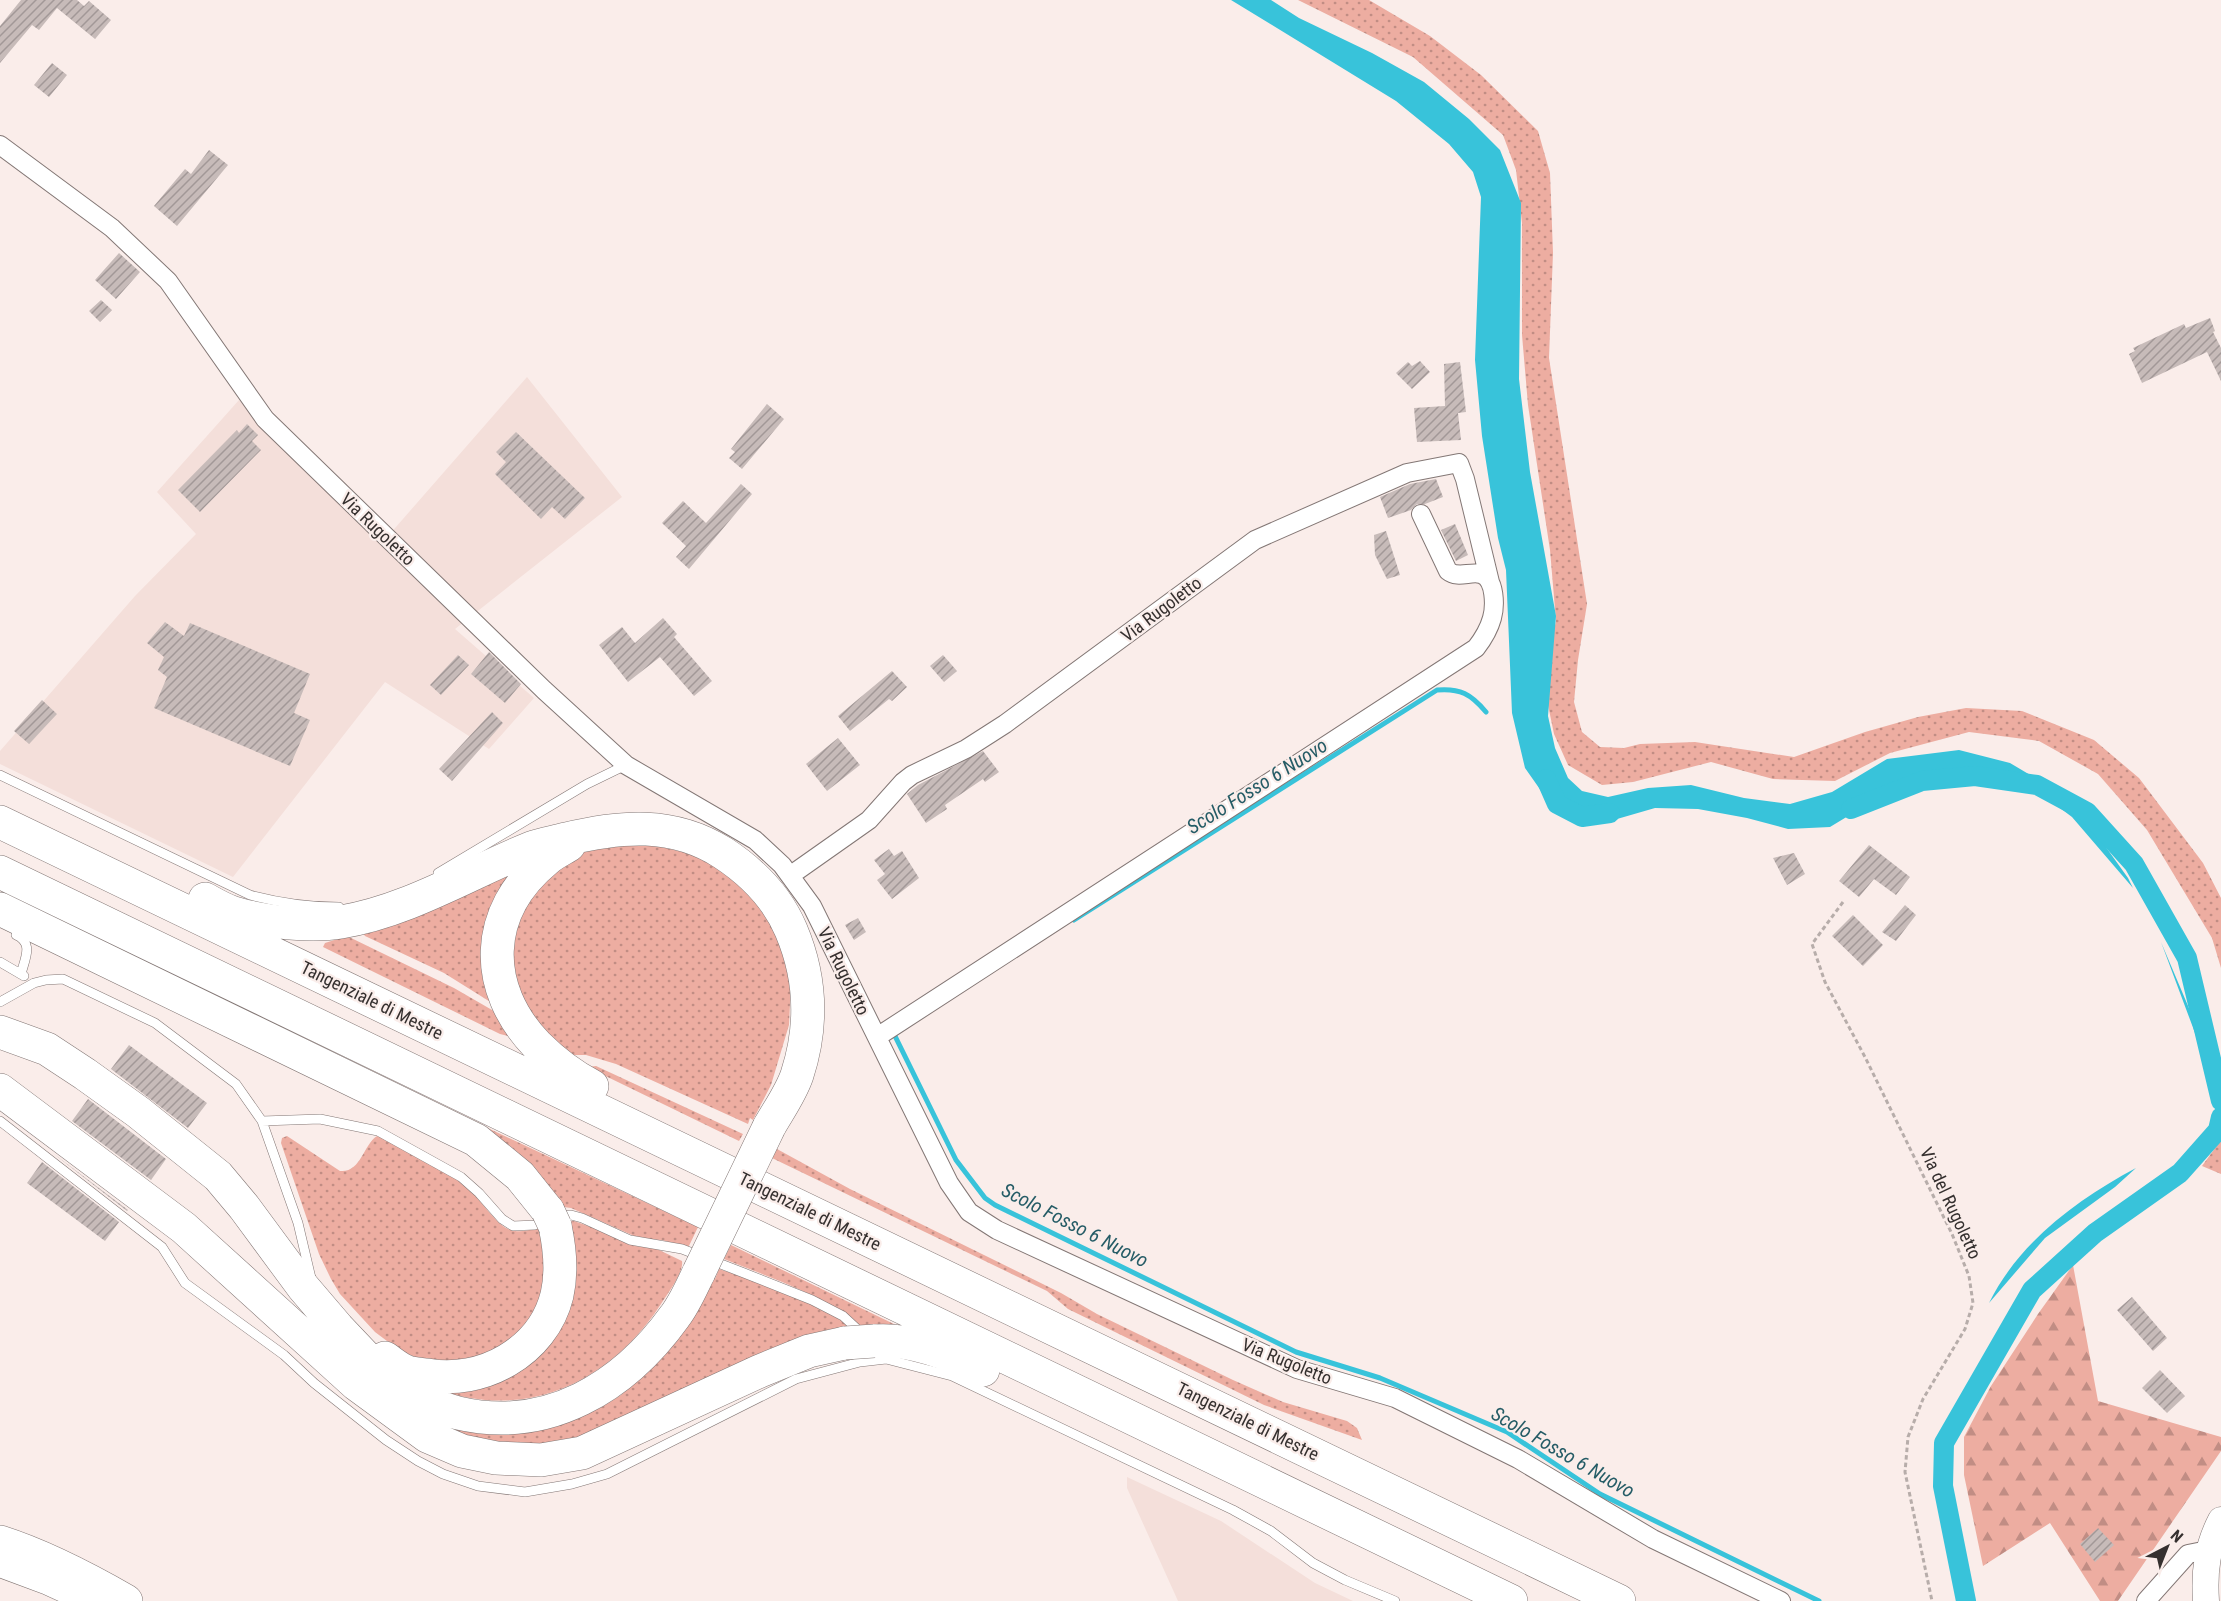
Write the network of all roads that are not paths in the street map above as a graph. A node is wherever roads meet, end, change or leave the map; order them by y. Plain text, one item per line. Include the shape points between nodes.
1 (0, 145) edge
2 (1421, 514) dead end
3 (1490, 582) junction
4 (626, 765) junction
5 (0, 775) edge
6 (0, 816) edge
7 (0, 822) edge
8 (586, 835) junction
9 (0, 872) edge
10 (791, 875) junction
11 (429, 879) dead end
12 (349, 907) dead end
13 (4, 920) edge
14 (0, 962) edge
15 (21, 974) junction
16 (34, 983) junction
17 (0, 1002) edge
18 (0, 1032) edge
19 (876, 1036) junction
20 (0, 1090) edge
21 (0, 1121) edge
22 (262, 1122) junction
23 (710, 1163) junction
24 (317, 1303) junction
25 (338, 1328) junction
26 (298, 1331) junction
27 (859, 1349) junction
28 (410, 1392) junction
29 (1170, 1436) junction
30 (2221, 1520) edge
31 (0, 1542) edge
32 (2208, 1550) junction
33 (0, 1564) edge
34 (90, 1601) edge
35 (126, 1601) edge
36 (1395, 1601) edge
37 (1511, 1601) edge
38 (1619, 1601) edge
39 (1780, 1601) edge
40 (2146, 1601) edge
41 (2206, 1601) edge

1 - 4 street, Via Rugoletto via 112,228 168,281 265,419
2 - 3 street via 1448,571 1456,575 1480,574
3 - 10 street, Via Rugoletto via 1459,463 1407,473 1256,540 1005,724 966,749 912,775 870,820
3 - 19 street, Via Rugoletto via 1492,619 1471,653
4 - 10 street, Via Rugoletto via 755,840
4 - 11 lane via 587,784
5 - 12 lane via 250,895 310,907
6 - 8 highway via 113,854 233,913 298,924 341,922 382,911 533,847
7 - 23 highway, Tangenziale di Mestre
8 - 23 highway via 546,860 522,884 507,909 498,939 497,972 504,996 522,1029 557,1064 579,1079 692,1134
8 - 28 highway, bridge via 621,829 666,830 707,843 739,863 765,887 785,915 806,976 808,1008 797,1077 677,1315 633,1365 608,1385 568,1405 530,1416 459,1413
9 - 29 highway
10 - 19 street, Via Rugoletto via 812,906
13 - 15 lane via 28,945
13 - 25 highway via 476,1140 520,1176 551,1218 561,1262 557,1296 536,1335 505,1363 444,1378 405,1371
14 - 15 lane
15 - 16 lane
16 - 17 lane
16 - 22 lane via 63,979 155,1023 236,1084
18 - 24 highway via 47,1049 85,1074 218,1176
19 - 39 street, Via Rugoletto via 949,1182 969,1212 980,1221 1297,1369 1395,1398 1518,1459 1653,1539
20 - 26 highway via 184,1228
21 - 27 lane via 162,1247 185,1283 284,1355 386,1440 443,1474 478,1486 525,1492 607,1474
22 - 24 lane via 298,1223
22 - 27 lane via 320,1119 378,1131 461,1177 513,1226 536,1225 553,1216 571,1215 630,1240 682,1249 843,1316 856,1329
23 - 38 highway, Tangenziale di Mestre
24 - 25 highway
25 - 28 highway via 375,1367
26 - 27 highway via 356,1384 427,1436 474,1454 541,1460 582,1453 809,1351
26 - 28 highway
27 - 29 highway via 890,1340 950,1354 1102,1426
27 - 36 lane via 952,1376 1233,1510 1271,1531 1313,1563
29 - 37 highway
30 - 32 main road
31 - 35 highway
32 - 40 street via 2188,1554
32 - 41 main road via 2204,1574
33 - 34 main road

